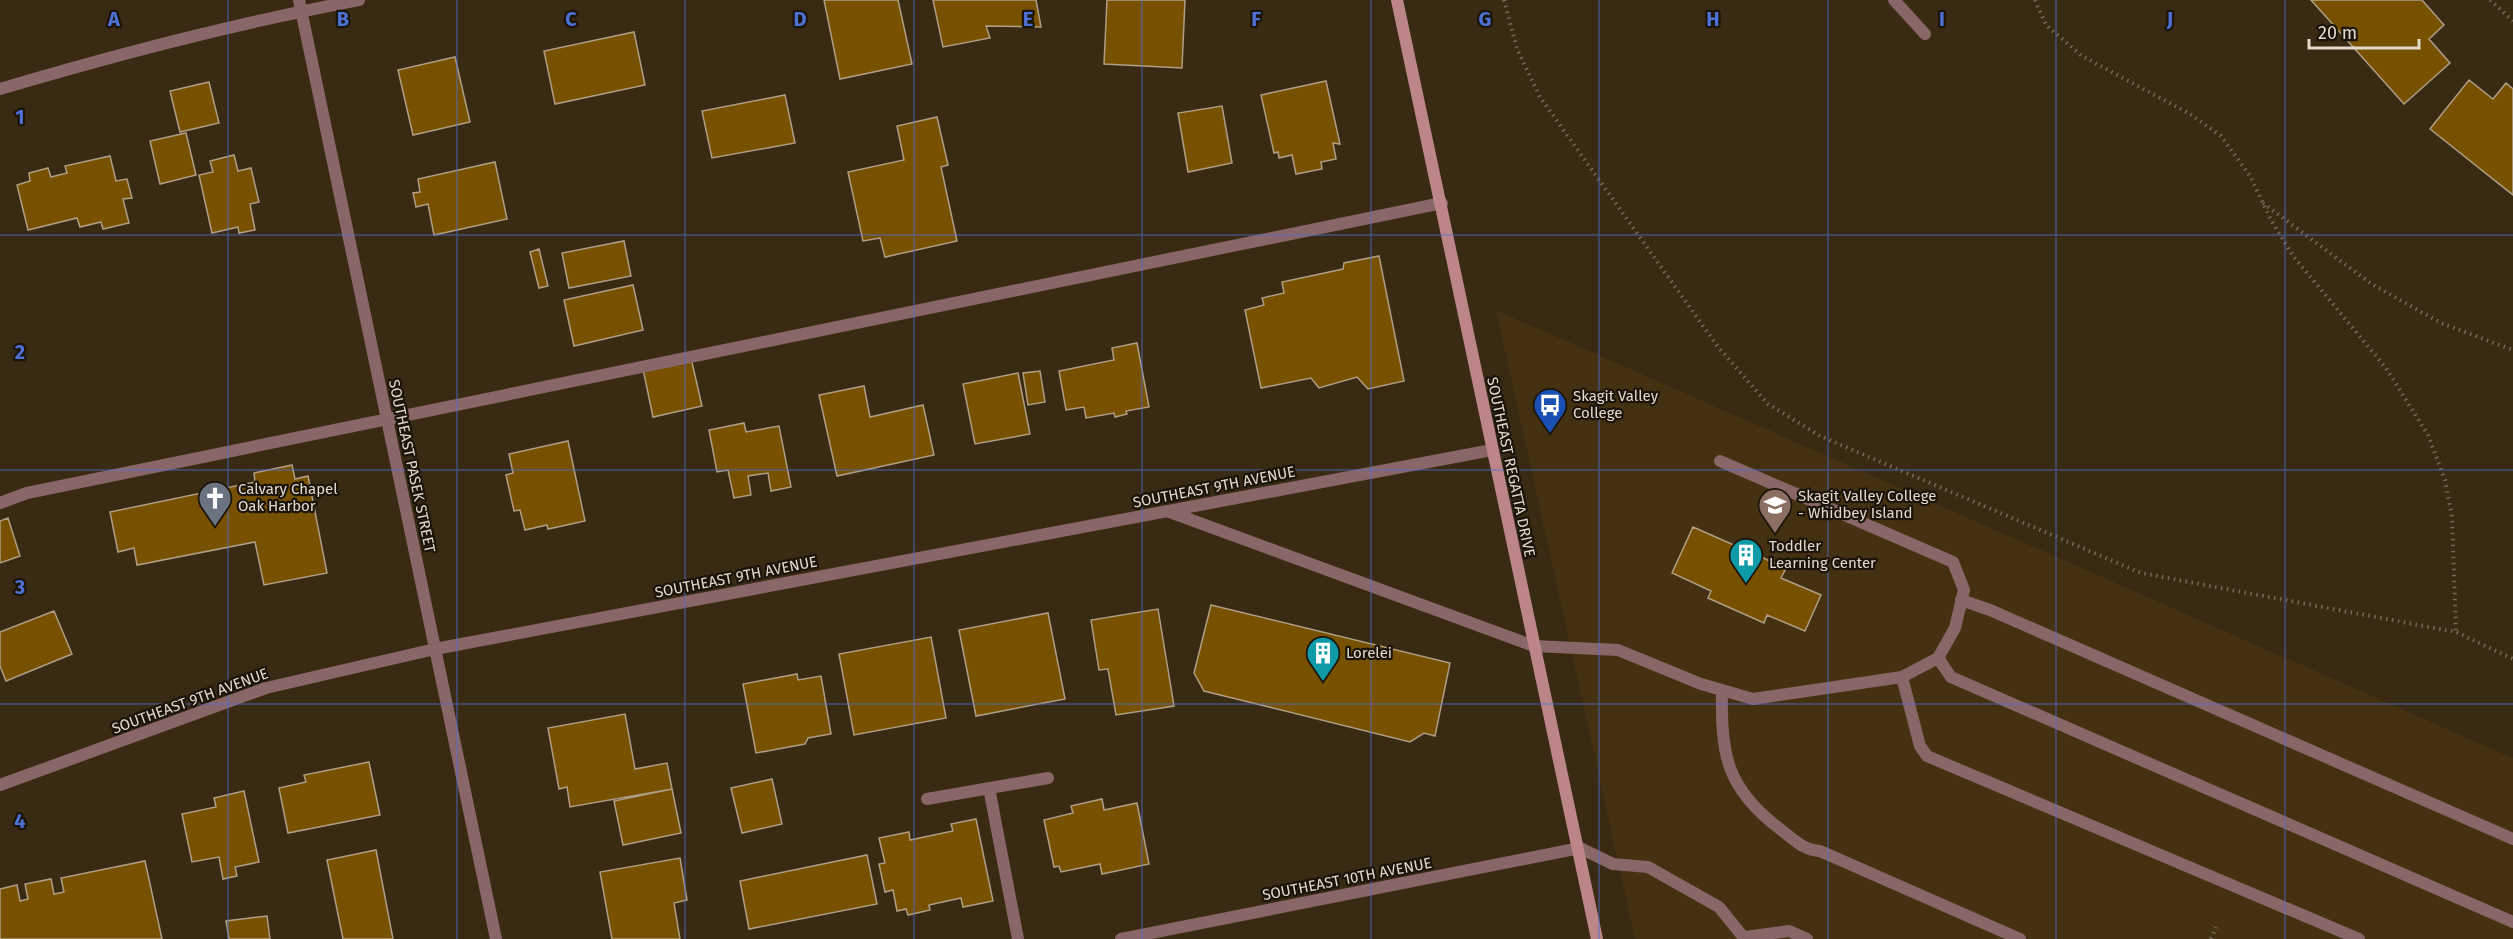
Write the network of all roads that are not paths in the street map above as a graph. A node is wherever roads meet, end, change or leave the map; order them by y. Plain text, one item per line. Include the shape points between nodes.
1 (359, 0) edge
2 (1397, 0) edge
3 (1894, 0) edge
4 (300, 5) edge
5 (1925, 34) dead end
6 (0, 89) edge
7 (1442, 203) junction
8 (387, 418) junction
9 (1492, 450) junction
10 (1720, 460) dead end
11 (0, 502) edge
12 (1167, 511) junction
13 (1961, 600) junction
14 (1534, 646) junction
15 (435, 649) junction
16 (1938, 658) junction
17 (1902, 677) junction
18 (1722, 690) junction
19 (1048, 778) dead end
20 (0, 786) edge
21 (989, 788) junction
22 (927, 799) dead end
23 (2513, 839) edge
24 (1580, 848) junction
25 (2513, 922) edge
26 (1745, 938) edge
27 (496, 939) edge
28 (1018, 939) edge
29 (1121, 939) edge
30 (1598, 939) edge
31 (1807, 939) edge
32 (2020, 939) edge
33 (2359, 939) edge

1 - 4 street
2 - 7 main road, SOUTHEAST REGATTA DRIVE
3 - 5 street
4 - 6 street
4 - 8 street, SOUTHEAST PASEK STREET
7 - 8 street
7 - 9 main road, SOUTHEAST REGATTA DRIVE
8 - 11 street via 27,493
8 - 15 street, SOUTHEAST PASEK STREET
9 - 12 street, SOUTHEAST 9TH AVENUE
9 - 14 main road, SOUTHEAST REGATTA DRIVE
10 - 13 street via 1953,562 1964,590
12 - 14 street
12 - 15 street, SOUTHEAST 9TH AVENUE
13 - 16 street via 1955,628
13 - 23 street
14 - 18 street via 1618,650
14 - 24 main road, SOUTHEAST REGATTA DRIVE
15 - 20 street, SOUTHEAST 9TH AVENUE via 266,688
15 - 27 street, SOUTHEAST PASEK STREET
16 - 17 street
16 - 25 street via 1952,676
17 - 18 street via 1753,699
17 - 33 street via 1920,746 1927,756
18 - 32 street via 1722,732 1731,774 1755,810 1808,850 1820,851
19 - 21 street
21 - 22 street
21 - 28 street
24 - 26 street via 1613,864 1648,867 1719,907
24 - 29 street, SOUTHEAST 10TH AVENUE
24 - 30 main road, SOUTHEAST REGATTA DRIVE
26 - 31 street via 1789,931

